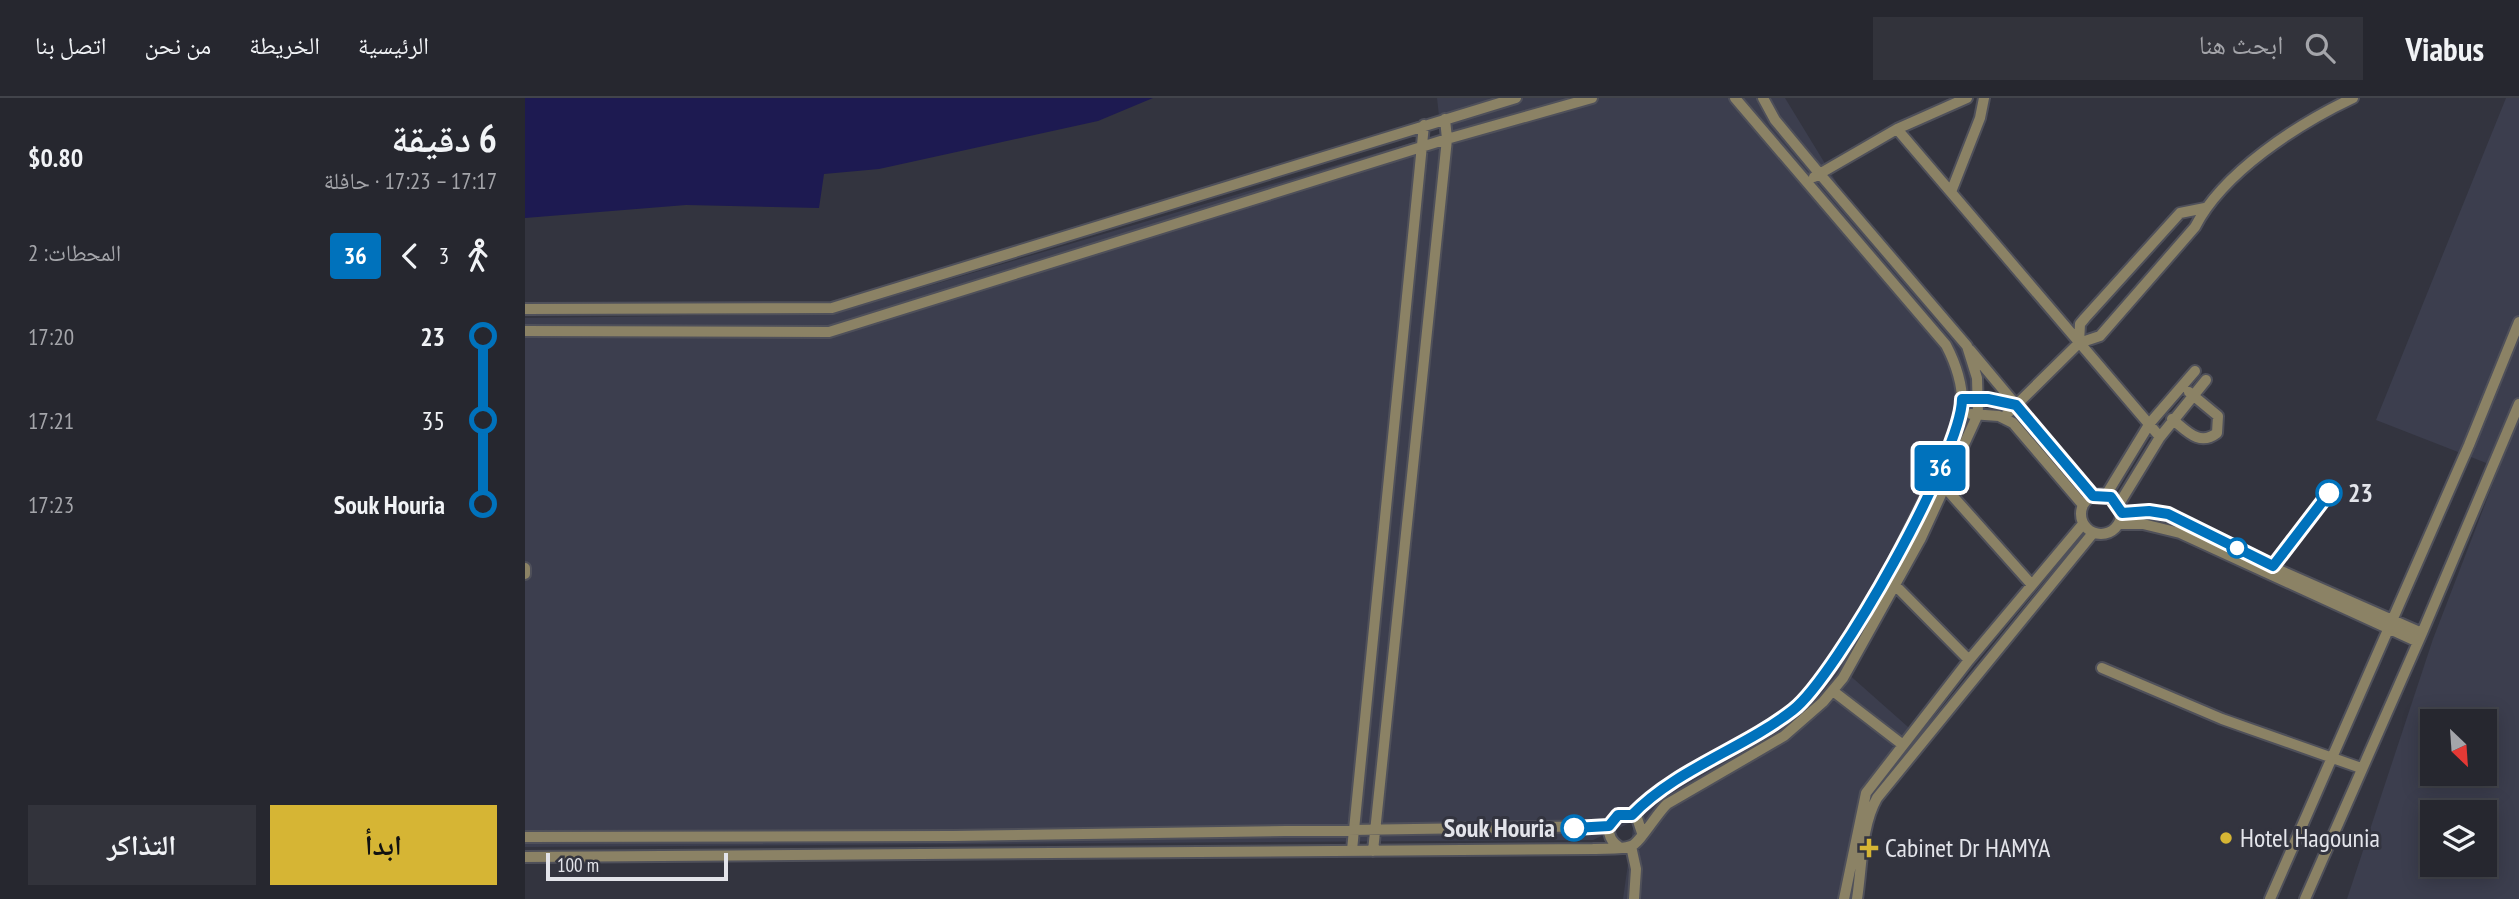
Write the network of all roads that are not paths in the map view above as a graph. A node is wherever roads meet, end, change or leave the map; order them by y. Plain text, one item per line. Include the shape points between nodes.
1 (1516, 98) edge
2 (1592, 98) edge
3 (1735, 98) edge
4 (1763, 98) edge
5 (1967, 98) edge
6 (1984, 98) edge
7 (2353, 98) edge
8 (1445, 118) junction
9 (1424, 125) junction
10 (1898, 129) junction
11 (1447, 139) junction
12 (1422, 147) junction
13 (1819, 173) junction
14 (1808, 182) junction
15 (1951, 192) junction
16 (2205, 208) junction
17 (525, 309) edge
18 (2519, 322) edge
19 (525, 331) edge
20 (2079, 343) junction
21 (1967, 346) junction
22 (2195, 371) dead end
23 (2206, 380) dead end
24 (2182, 386) junction
25 (2194, 396) junction
26 (1962, 399) junction
27 (1980, 399) junction
28 (2519, 404) edge
29 (2016, 405) junction
30 (2161, 410) junction
31 (1962, 413) junction
32 (1978, 414) junction
33 (2003, 418) junction
34 (2175, 421) junction
35 (2150, 423) junction
36 (2160, 437) junction
37 (1935, 479) junction
38 (1946, 488) junction
39 (2106, 495) junction
40 (2093, 496) junction
41 (2083, 505) junction
42 (2120, 514) junction
43 (2083, 524) junction
44 (2093, 533) junction
45 (525, 568) edge
46 (1381, 571) junction
47 (525, 574) edge
48 (1401, 574) junction
49 (1885, 576) junction
50 (1896, 584) junction
51 (2032, 585) junction
52 (1400, 587) junction
53 (1379, 588) junction
54 (2391, 625) junction
55 (2420, 638) junction
56 (1969, 660) junction
57 (2102, 668) dead end
58 (1833, 691) junction
59 (1903, 746) junction
60 (2333, 758) junction
61 (2361, 768) junction
62 (1632, 815) junction
63 (1609, 826) junction
64 (1354, 831) junction
65 (1375, 831) junction
66 (1642, 833) junction
67 (525, 837) edge
68 (1618, 846) junction
69 (1631, 846) junction
70 (1352, 850) junction
71 (1373, 851) junction
72 (525, 857) edge
73 (1635, 899) edge
74 (1844, 899) edge
75 (1857, 899) edge
76 (2270, 899) edge
77 (2305, 899) edge

1 - 8 street
2 - 11 street
3 - 14 street
4 - 13 street
5 - 10 street
6 - 15 street
7 - 16 street via 2315,116 2230,180
8 - 9 street
8 - 11 street
9 - 12 street
9 - 17 street via 832,308
10 - 13 street
10 - 15 street
11 - 12 street
11 - 48 street
12 - 19 street via 829,332
12 - 46 street
13 - 14 street
13 - 21 street
14 - 26 street via 1946,345 1956,364
15 - 20 street
16 - 20 street via 2195,227 2100,336
16 - 20 street via 2180,213 2080,324
18 - 54 street
20 - 29 street
20 - 35 street
21 - 27 street
21 - 29 street
22 - 24 street
23 - 25 street
24 - 25 street
24 - 30 street
25 - 34 street
25 - 34 street via 2218,416 2217,433 2198,439
26 - 27 street
26 - 31 street
27 - 29 street
27 - 32 street
28 - 55 street
29 - 33 street
29 - 40 street
30 - 34 street
30 - 35 street
31 - 32 street
31 - 37 street
32 - 33 street
32 - 38 street
33 - 41 street via 2019,429
34 - 36 street
35 - 36 street
35 - 39 street
36 - 42 street
37 - 38 street
37 - 49 street
38 - 50 street
38 - 51 street
39 - 40 street
39 - 42 street
40 - 41 street
41 - 43 street
42 - 44 street via 2106,534
42 - 54 street via 2181,533
43 - 44 street
43 - 51 street
44 - 75 street via 1877,798 1864,843
45 - 47 street
46 - 48 street
46 - 53 street
48 - 52 street
49 - 50 street
49 - 62 street via 1840,654 1794,710 1648,798
50 - 56 street
50 - 58 street
51 - 56 street
52 - 53 street
52 - 65 street
53 - 64 street
54 - 55 street
54 - 60 street
55 - 61 street
56 - 59 street
57 - 60 street via 2222,719
58 - 59 street
58 - 66 street via 1784,736 1667,804
59 - 74 street via 1863,800
60 - 61 street
60 - 76 street
61 - 77 street
62 - 63 street via 1618,815
62 - 66 street via 1640,822
63 - 65 street
63 - 68 street via 1611,840
64 - 65 street
64 - 67 street
64 - 70 street
65 - 71 street
66 - 69 street
68 - 69 street
68 - 71 street
69 - 73 street
70 - 71 street
70 - 72 street

